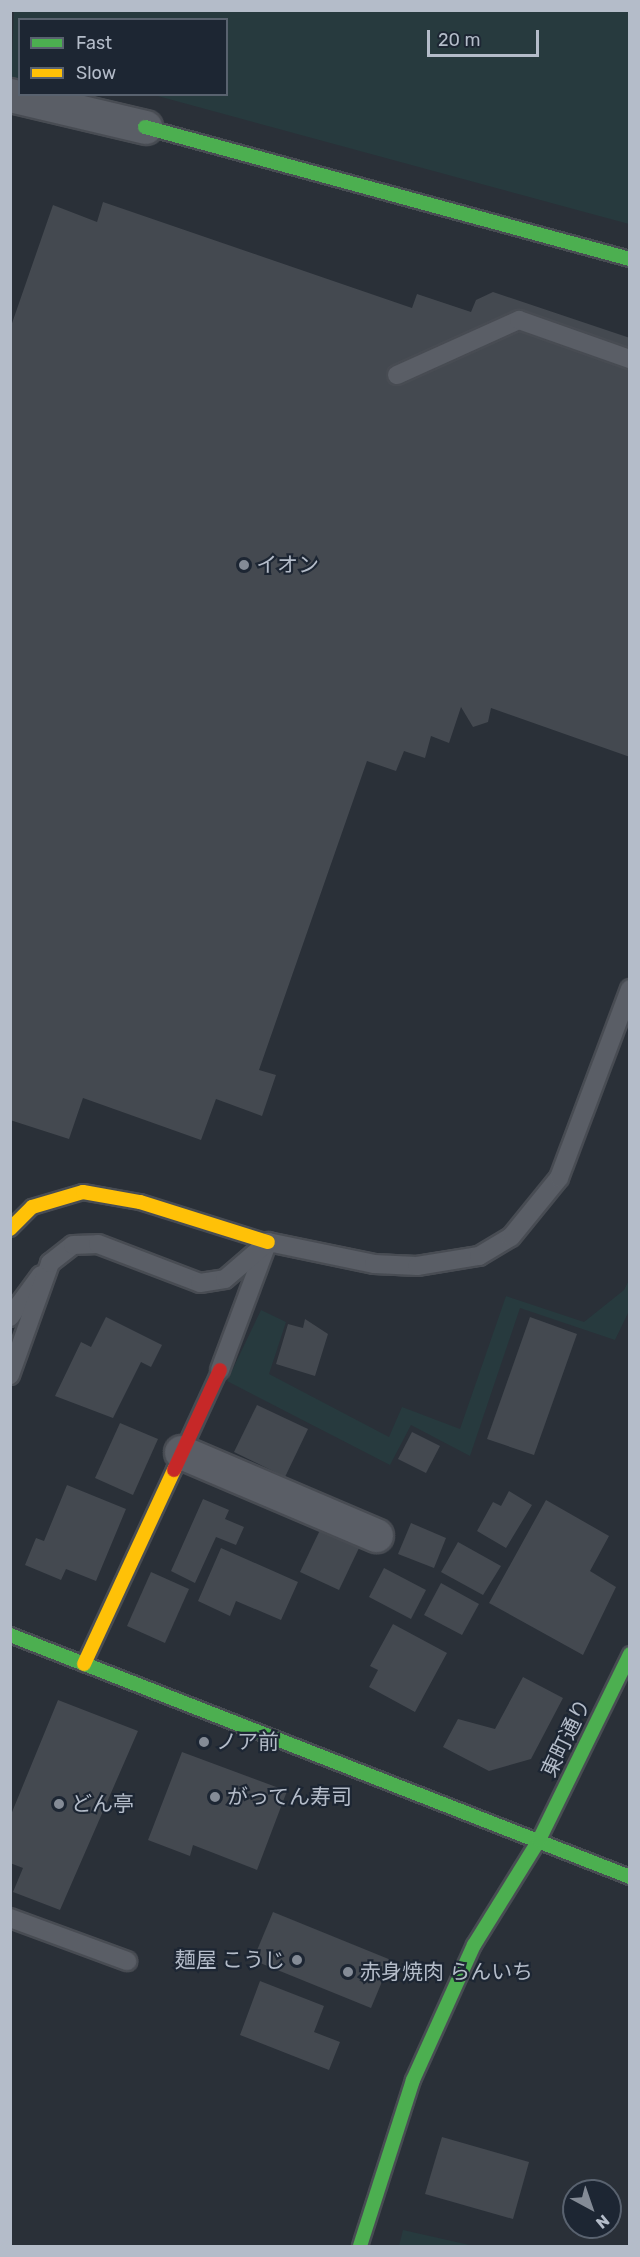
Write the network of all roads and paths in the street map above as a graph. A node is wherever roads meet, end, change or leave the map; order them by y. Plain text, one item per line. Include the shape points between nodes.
1 (18, 96) edge
2 (145, 127) joint
3 (630, 259) edge
4 (630, 359) edge
5 (397, 375) dead end
6 (630, 989) edge
7 (10, 1229) edge
8 (268, 1242) junction
9 (50, 1263) junction
10 (10, 1317) edge
11 (220, 1370) joint
12 (10, 1375) edge
13 (181, 1452) junction
14 (375, 1535) dead end
15 (10, 1635) edge
16 (630, 1654) edge
17 (84, 1664) junction
18 (539, 1840) junction
19 (630, 1877) edge
20 (10, 1918) edge
21 (127, 1960) dead end
22 (360, 2247) edge

1 - 2 street
2 - 3 street
4 - 5 lane via 519,320
6 - 8 lane via 558,1178 511,1237 479,1256 417,1266 374,1264
7 - 8 street via 32,1207 83,1192 140,1202
8 - 9 lane via 225,1279 200,1283 98,1244 73,1245
8 - 11 lane
9 - 10 lane
9 - 12 lane
11 - 13 street
13 - 14 street
13 - 17 street
15 - 17 street
16 - 18 street, 東町通り
17 - 18 street
18 - 19 street
18 - 22 street, 東町通り via 487,1916 413,2080
20 - 21 lane

